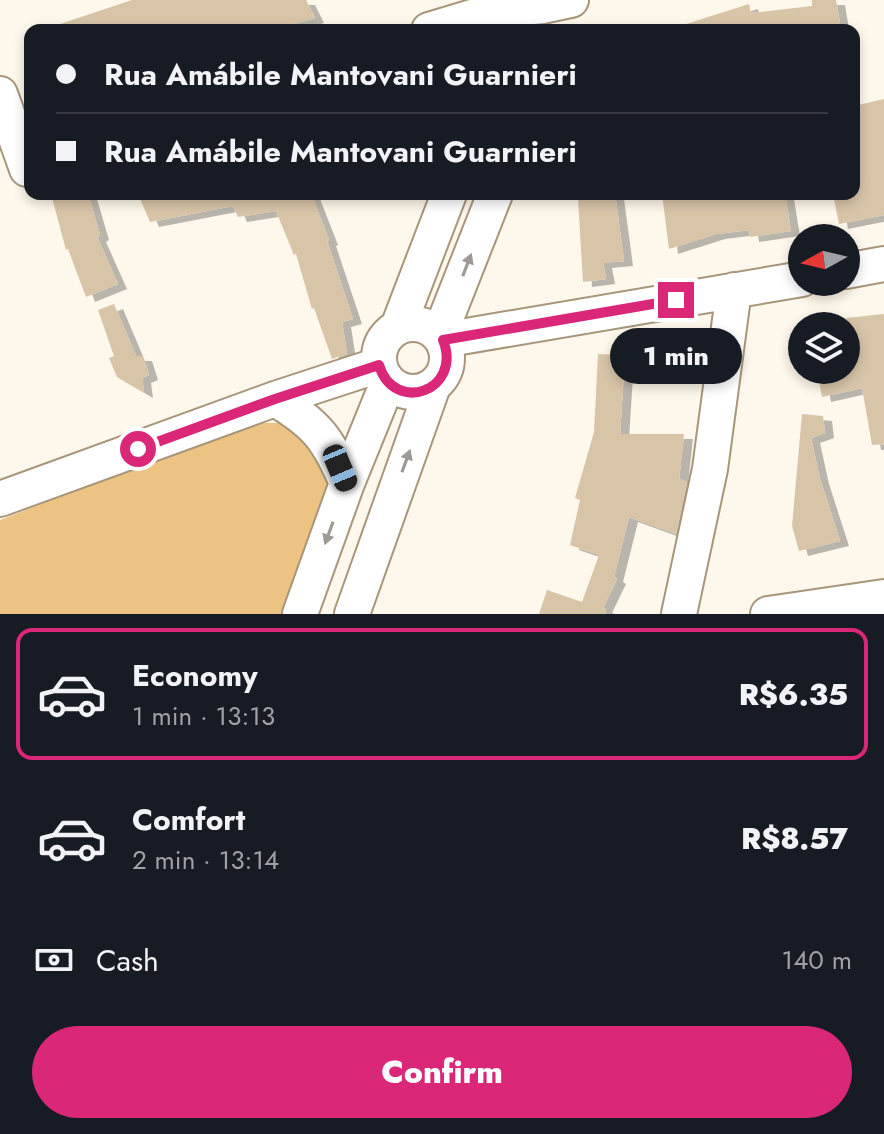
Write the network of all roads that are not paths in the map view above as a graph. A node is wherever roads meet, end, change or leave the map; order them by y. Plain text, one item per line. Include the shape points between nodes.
1 (549, 9) edge
2 (490, 14) edge
3 (452, 24) edge
4 (0, 94) edge
5 (19, 171) edge
6 (447, 200) edge
7 (493, 200) edge
8 (884, 264) edge
9 (860, 268) edge
10 (788, 281) edge
11 (734, 290) junction
12 (398, 327) junction
13 (441, 338) junction
14 (384, 373) junction
15 (433, 386) junction
16 (275, 399) junction
17 (347, 483) junction
18 (0, 497) edge
19 (884, 597) edge
20 (300, 614) edge
21 (352, 614) edge
22 (679, 614) edge
23 (768, 614) edge

1 - 2 street
2 - 3 street
4 - 5 street
6 - 12 street
13 -> 7 street
8 - 9 street
10 - 11 street
11 - 13 street
11 - 22 street via 710,469
12 - 13 street via 416,324
12 - 14 street via 379,352
13 - 15 street via 447,364
14 - 15 street via 406,392
14 - 16 street
14 - 17 street
21 -> 15 street
16 - 17 street via 316,428
16 - 18 street
17 -> 20 street
19 - 23 street

